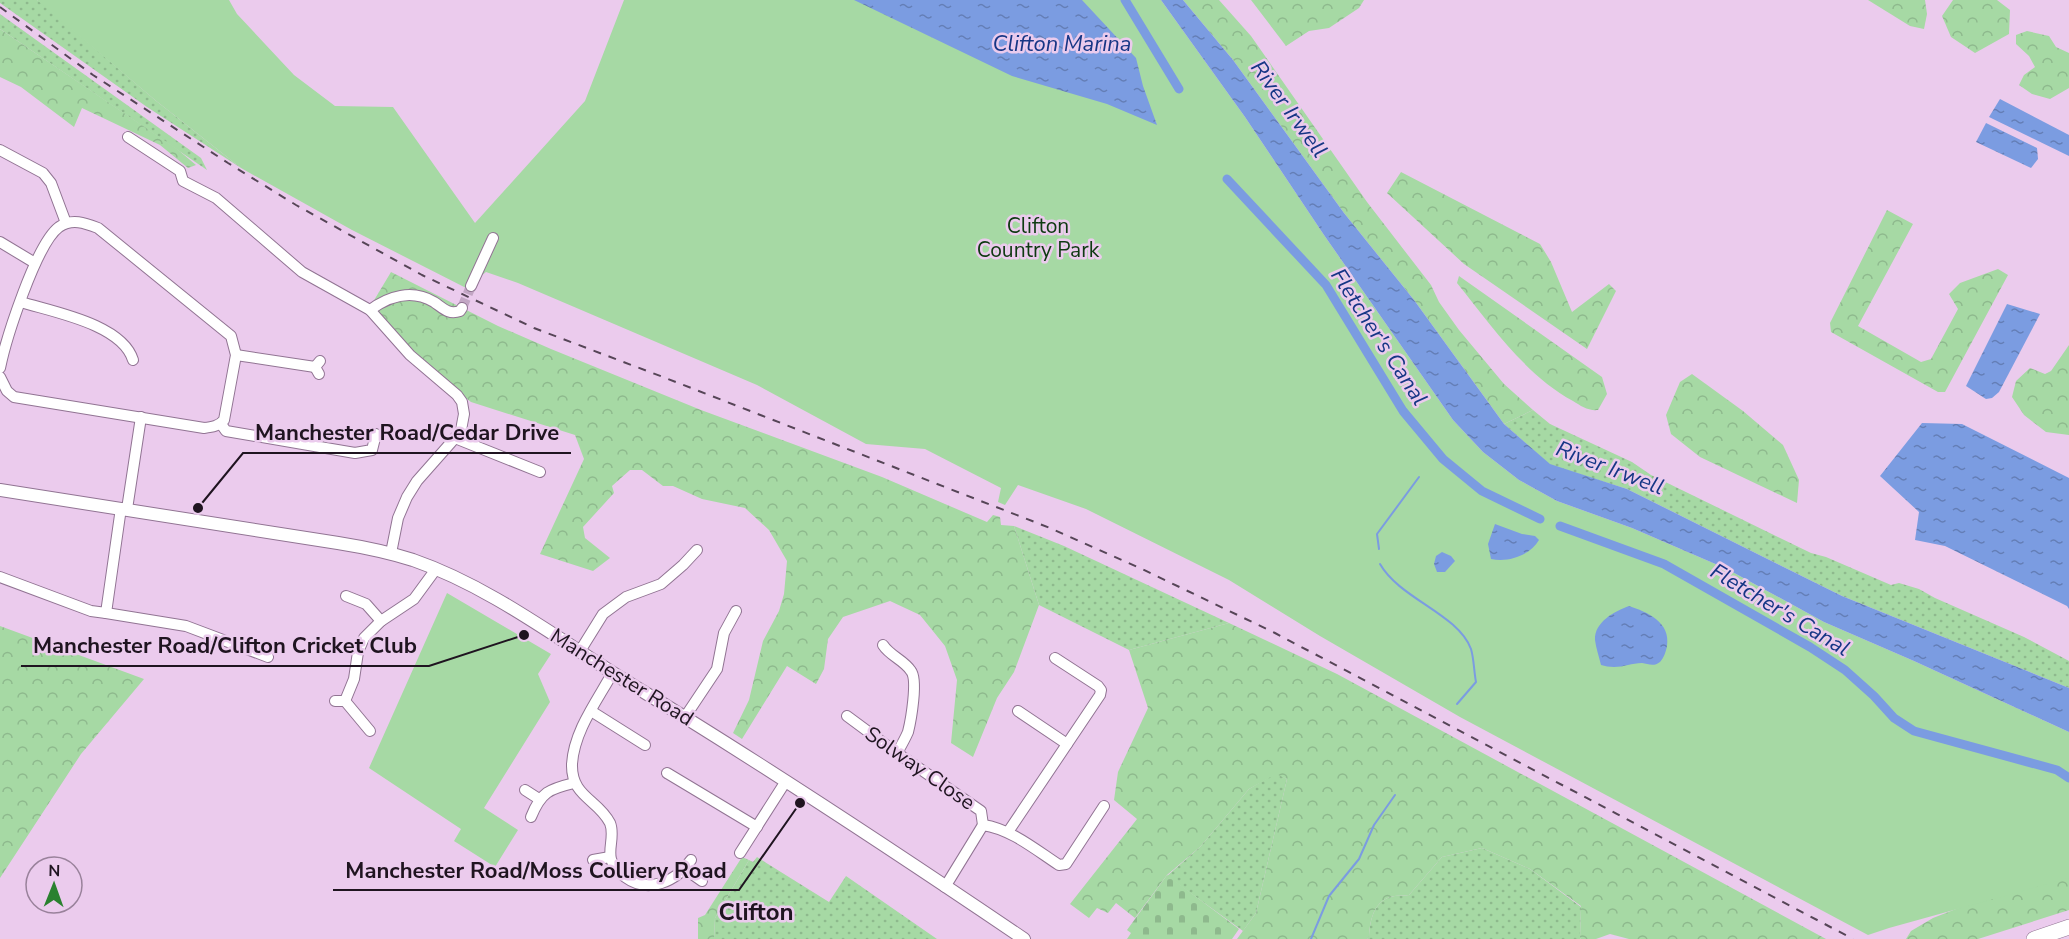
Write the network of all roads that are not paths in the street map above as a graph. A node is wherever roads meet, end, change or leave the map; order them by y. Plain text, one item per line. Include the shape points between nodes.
1 (128, 137) dead end
2 (0, 150) edge
3 (66, 223) junction
4 (493, 238) dead end
5 (0, 242) edge
6 (35, 263) junction
7 (471, 286) tunnel mouth
8 (21, 302) junction
9 (462, 308) dead end
10 (370, 310) junction
11 (236, 355) junction
12 (133, 360) dead end
13 (318, 367) dead end
14 (0, 368) edge
15 (0, 377) edge
16 (141, 417) junction
17 (221, 424) junction
18 (376, 434) dead end
19 (455, 438) junction
20 (540, 473) dead end
21 (0, 490) edge
22 (124, 509) junction
23 (697, 550) dead end
24 (391, 553) junction
25 (436, 569) junction
26 (0, 577) edge
27 (345, 596) dead end
28 (736, 611) dead end
29 (106, 613) junction
30 (381, 621) junction
31 (883, 645) dead end
32 (580, 651) junction
33 (267, 657) dead end
34 (1055, 658) dead end
35 (613, 672) junction
36 (591, 711) junction
37 (1018, 711) dead end
38 (847, 716) dead end
39 (685, 717) junction
40 (370, 731) dead end
41 (1067, 744) junction
42 (645, 745) dead end
43 (897, 753) junction
44 (667, 772) dead end
45 (786, 781) junction
46 (574, 783) junction
47 (525, 790) dead end
48 (539, 799) junction
49 (1104, 806) dead end
50 (531, 817) dead end
51 (983, 825) junction
52 (757, 827) junction
53 (1008, 832) junction
54 (740, 853) dead end
55 (610, 857) junction
56 (593, 860) dead end
57 (702, 881) dead end
58 (945, 887) junction
59 (2069, 927) edge
60 (1024, 939) edge
61 (2034, 939) edge

1 - 10 street via 180,171 181,184 216,198 302,272
2 - 3 street via 43,173 51,183
3 - 6 street via 53,232
3 - 11 street via 76,221 99,228 231,336
4 - 7 street
5 - 6 street
6 - 8 street
8 - 12 street via 107,330 130,351
8 - 14 street
9 - 10 street via 449,312 425,298 401,295
10 - 19 street via 410,356 460,398 464,419
11 - 13 street
11 - 17 street
15 - 16 street via 6,391 14,397
16 - 17 street via 204,428
16 - 22 street
17 - 18 street via 226,431 355,453 372,450
19 - 20 street
19 - 24 street via 406,497
21 - 22 main road, Manchester Road
22 - 24 main road, Manchester Road
22 - 29 street
23 - 32 street via 661,584 626,597 603,614
24 - 25 main road, Manchester Road
25 - 30 street via 414,599
25 - 32 main road, Manchester Road via 486,594
26 - 29 street
27 - 30 street via 366,604
28 - 39 street via 726,627 717,669
29 - 33 street via 186,626
30 - 40 street via 360,644 354,679 340,701
31 - 43 street via 914,676 911,719
32 - 35 main road, Manchester Road
34 - 41 street via 1101,690
35 - 36 street
35 - 39 main road, Manchester Road
36 - 42 street via 631,741
36 - 46 street via 574,751
37 - 41 street
38 - 43 street, Solway Close
39 - 45 main road, Manchester Road
41 - 53 street
43 - 51 street, Solway Close via 981,811
44 - 52 street
45 - 52 street
45 - 58 main road, Manchester Road
46 - 48 street via 554,788
46 - 55 street via 610,825
47 - 48 street
48 - 50 street
49 - 53 street via 1063,866
51 - 53 street
51 - 58 street
52 - 54 street
55 - 56 street
55 - 57 street via 620,873 645,886 668,881 688,865
58 - 60 main road, Manchester Road
59 - 61 highway

